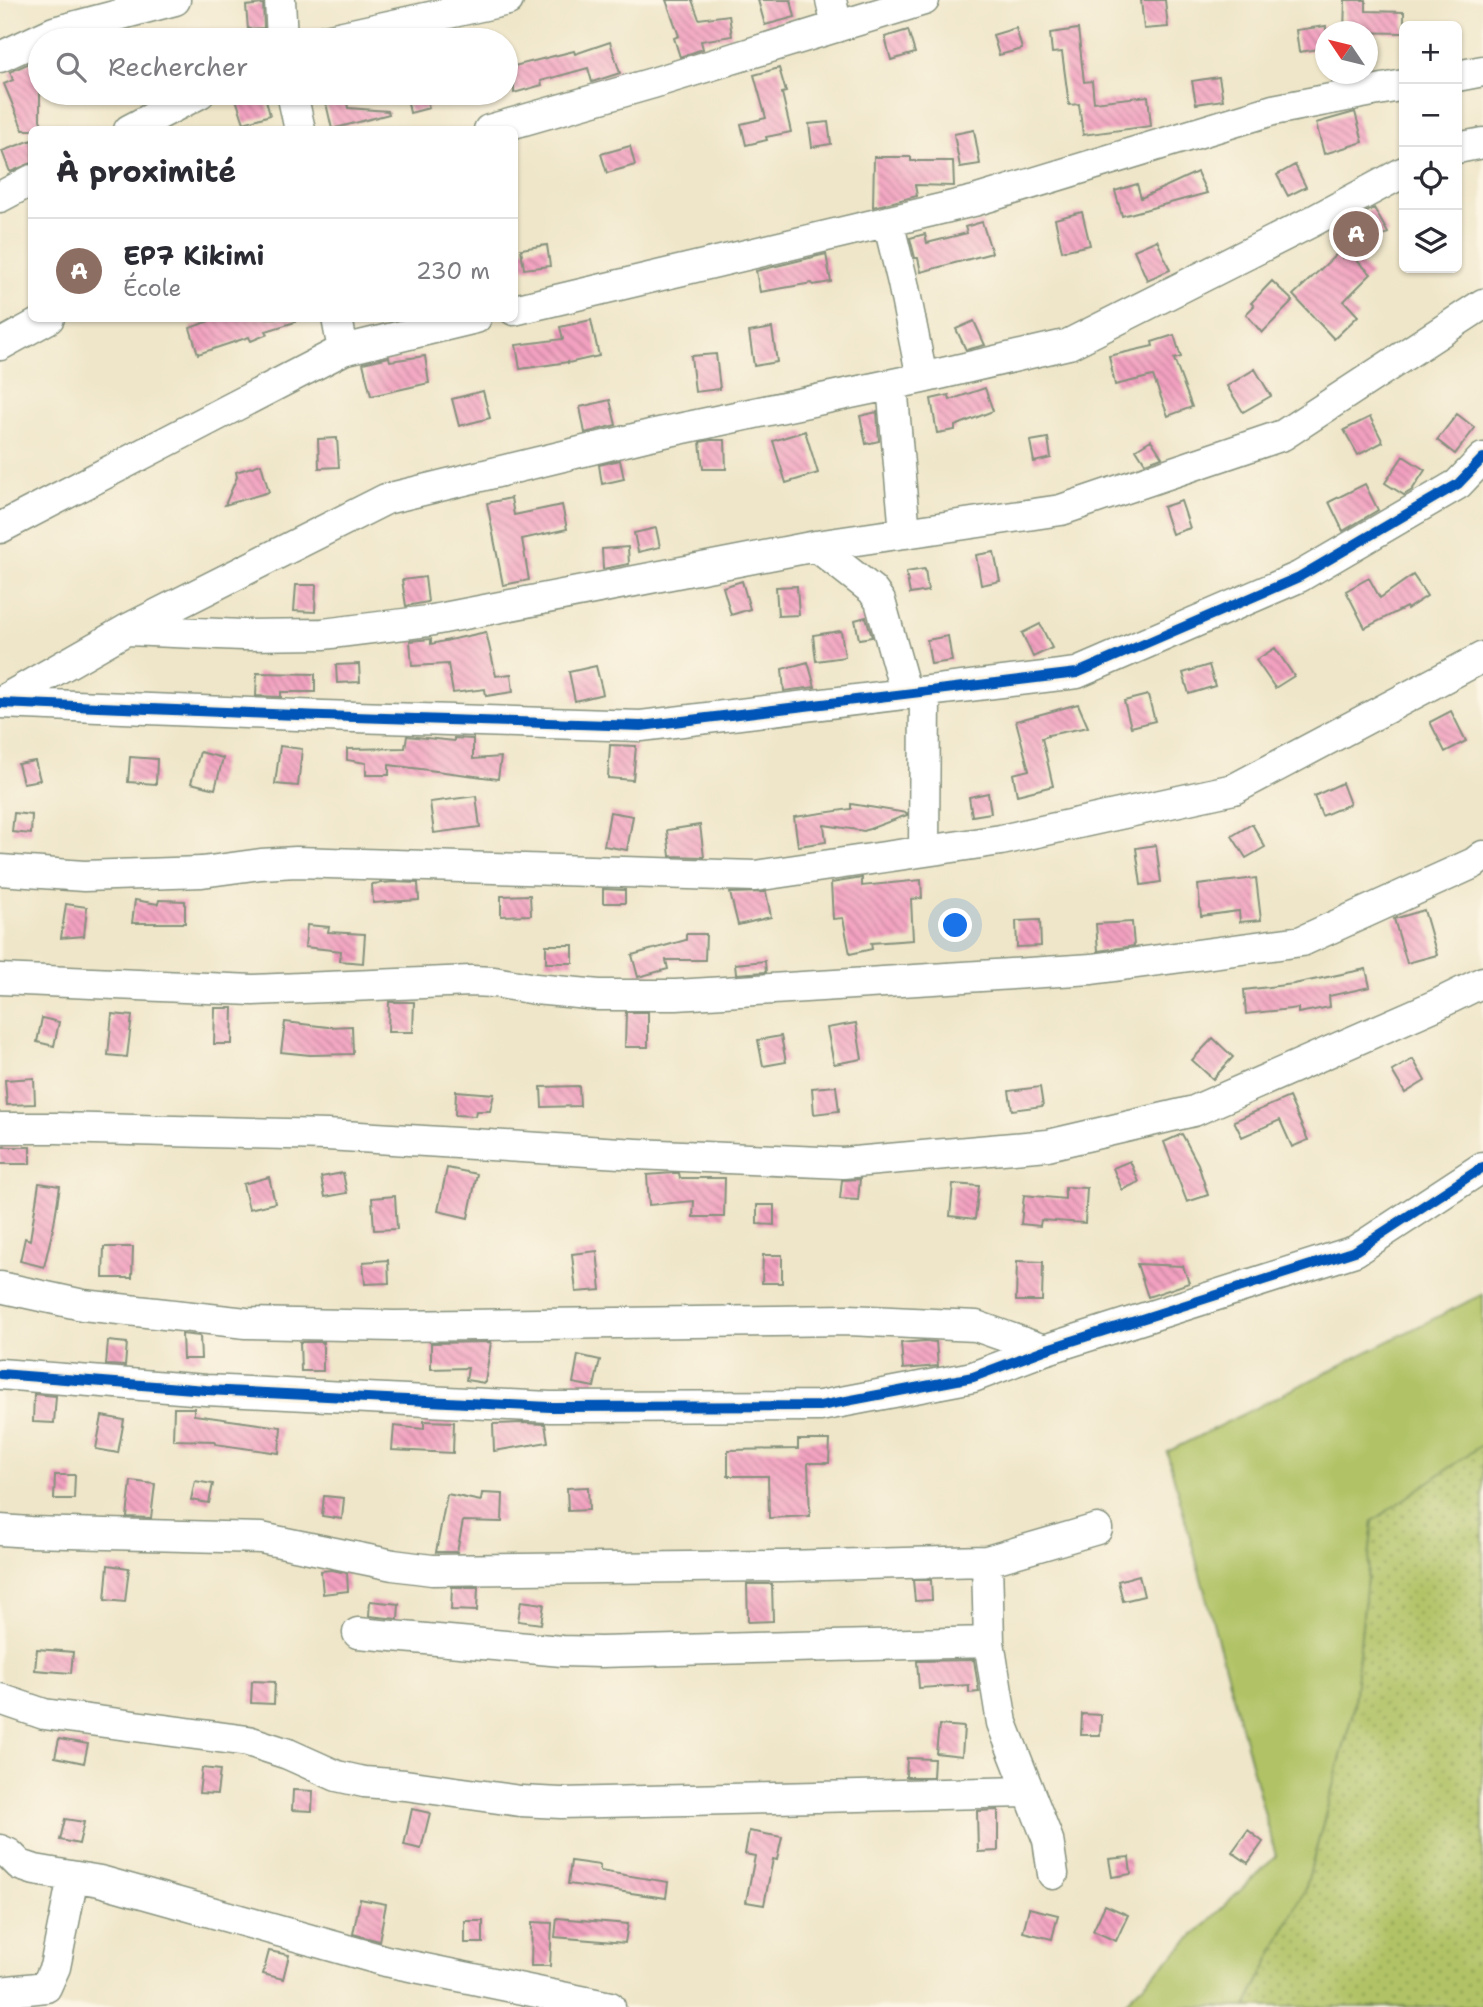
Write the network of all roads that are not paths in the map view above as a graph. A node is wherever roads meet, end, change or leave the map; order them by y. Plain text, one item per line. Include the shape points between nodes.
1 (175, 0) edge
2 (279, 0) edge
3 (508, 0) edge
4 (924, 0) edge
5 (834, 14) edge
6 (69, 28) edge
7 (281, 28) edge
8 (380, 28) edge
9 (28, 44) edge
10 (0, 57) edge
11 (1483, 71) edge
12 (1462, 75) edge
13 (1399, 86) edge
14 (177, 105) edge
15 (295, 105) edge
16 (137, 126) edge
17 (299, 126) edge
18 (503, 126) edge
19 (1483, 143) edge
20 (1462, 147) edge
21 (1399, 175) edge
22 (28, 182) edge
23 (0, 197) edge
24 (888, 221) junction
25 (1483, 304) edge
26 (518, 309) edge
27 (42, 322) edge
28 (338, 322) edge
29 (459, 322) edge
30 (0, 345) edge
31 (343, 350) junction
32 (922, 378) junction
33 (892, 385) junction
34 (1483, 458) edge
35 (0, 528) edge
36 (905, 533) junction
37 (816, 545) junction
38 (126, 630) junction
39 (1483, 657) edge
40 (915, 693) junction
41 (0, 702) edge
42 (925, 851) junction
43 (1483, 856) edge
44 (0, 870) edge
45 (0, 979) edge
46 (1483, 982) edge
47 (0, 1128) edge
48 (1483, 1167) edge
49 (0, 1287) edge
50 (1044, 1350) junction
51 (0, 1374) edge
52 (1097, 1529) dead end
53 (0, 1530) edge
54 (986, 1561) junction
55 (358, 1633) dead end
56 (989, 1642) junction
57 (0, 1699) edge
58 (1029, 1792) junction
59 (0, 1850) edge
60 (1053, 1874) dead end
61 (74, 1877) junction
62 (0, 1992) edge
63 (610, 2007) edge

1 - 6 street
2 - 7 street
3 - 8 street
4 - 5 street
5 - 18 street via 653,83
9 - 10 street
11 - 12 street
13 - 24 street via 1273,110 974,201
14 - 16 street
15 - 17 street
19 - 20 street
21 - 32 street via 1069,344
22 - 23 street
24 - 26 street
24 - 32 street
25 - 36 street via 1283,435 1061,510
27 - 30 street
28 - 31 street
29 - 31 street
31 - 35 street
32 - 33 street
33 - 36 street
33 - 38 street via 650,435 386,499
34 - 40 street via 1458,484 1299,577 1077,673
36 - 37 street
37 - 38 street via 428,621 336,633
37 - 40 street via 880,601
38 - 41 street
39 - 42 street via 1234,789 1001,840
40 - 41 street via 641,726
40 - 42 street
42 - 44 street via 755,876 296,862 202,872 84,876
43 - 45 street via 1302,941 1092,968 676,995 598,995 471,981 253,990
46 - 47 street via 1194,1111 1048,1145 843,1163 327,1135
48 - 50 street via 1355,1251
49 - 50 street via 83,1305 246,1323 395,1326 849,1320 976,1326
50 - 51 street via 973,1377 820,1406 550,1407 206,1390
52 - 54 street
53 - 54 street via 261,1538 432,1570
54 - 56 street
55 - 56 street via 600,1652
56 - 58 street via 1002,1723
57 - 58 street via 44,1714 248,1741 364,1782 520,1801
58 - 60 street via 1048,1840
59 - 61 street via 20,1865
61 - 62 street via 55,1967 46,1987
61 - 63 street via 386,1961

